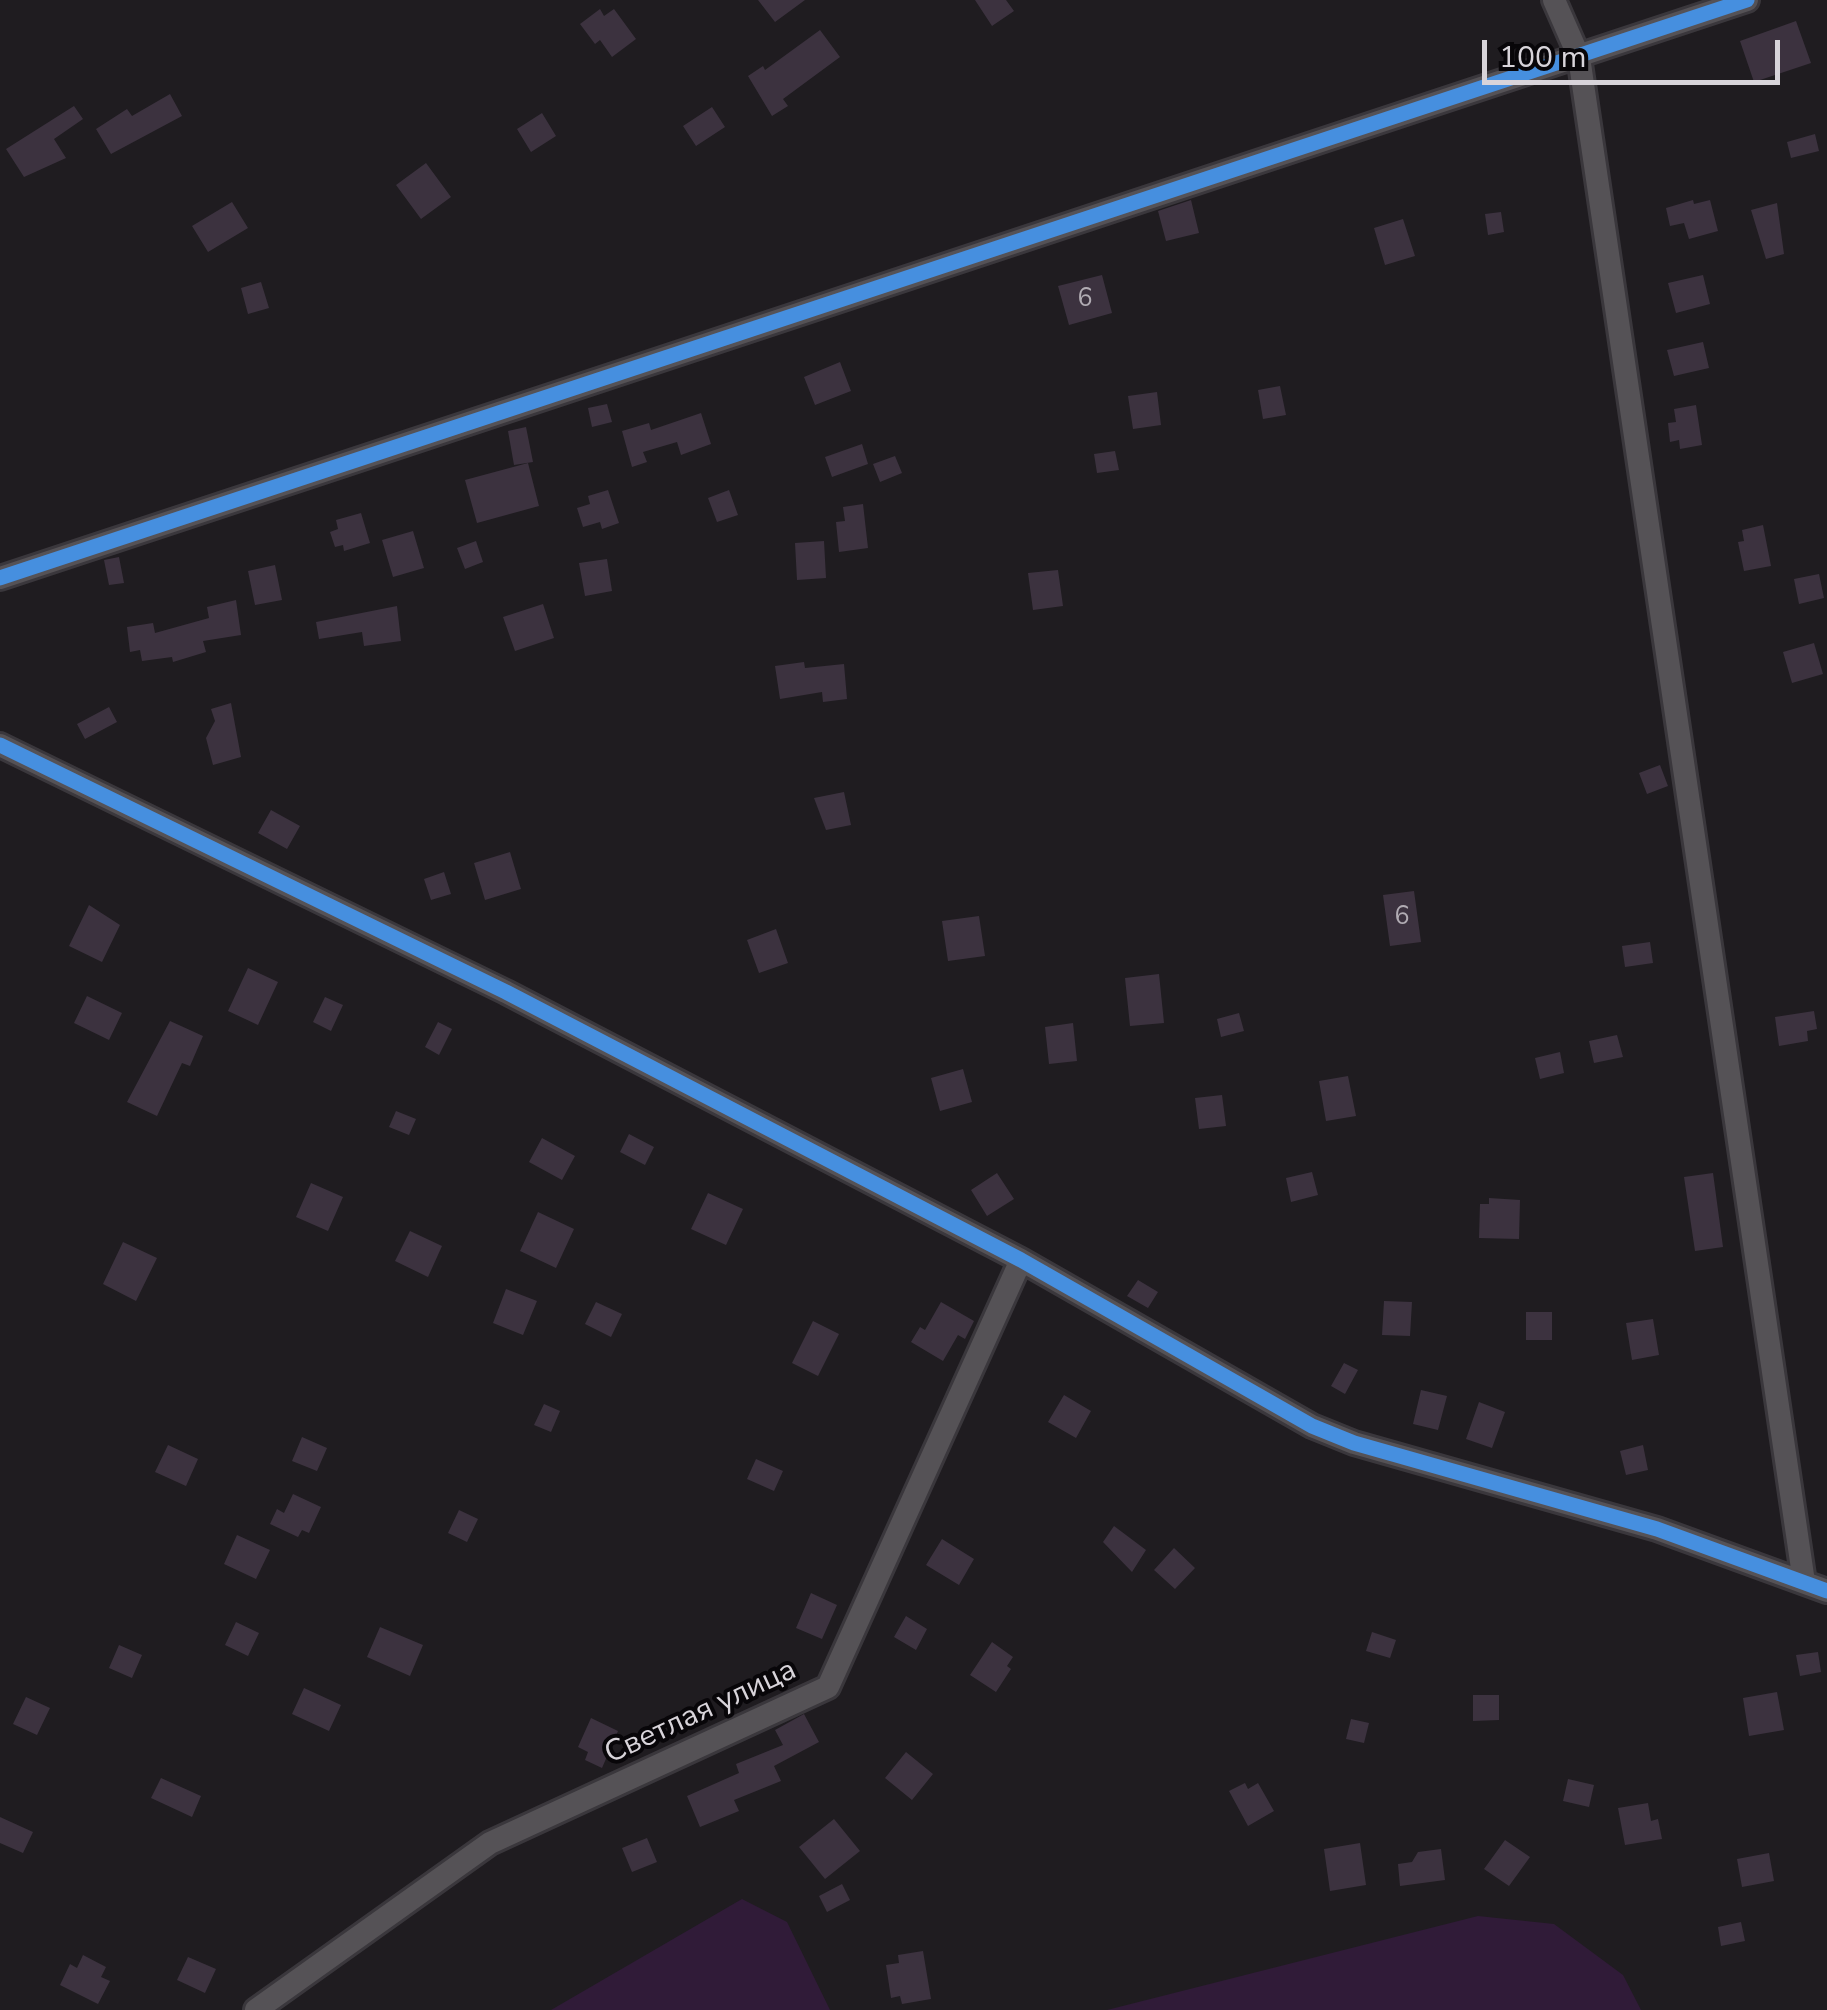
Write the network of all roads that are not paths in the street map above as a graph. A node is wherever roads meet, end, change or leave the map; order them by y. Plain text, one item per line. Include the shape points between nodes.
1 (1554, 0) edge
2 (1747, 0) edge
3 (1579, 57) junction
4 (0, 578) edge
5 (0, 745) edge
6 (1021, 1260) junction
7 (1804, 1582) junction
8 (1827, 1591) edge
9 (256, 2010) edge

1 - 3 street
2 - 3 street
3 - 4 street
3 - 7 street
5 - 6 street via 506,992
6 - 7 street via 1354,1444 1657,1529
6 - 9 street, Светлая улица via 828,1687 490,1843
7 - 8 street

